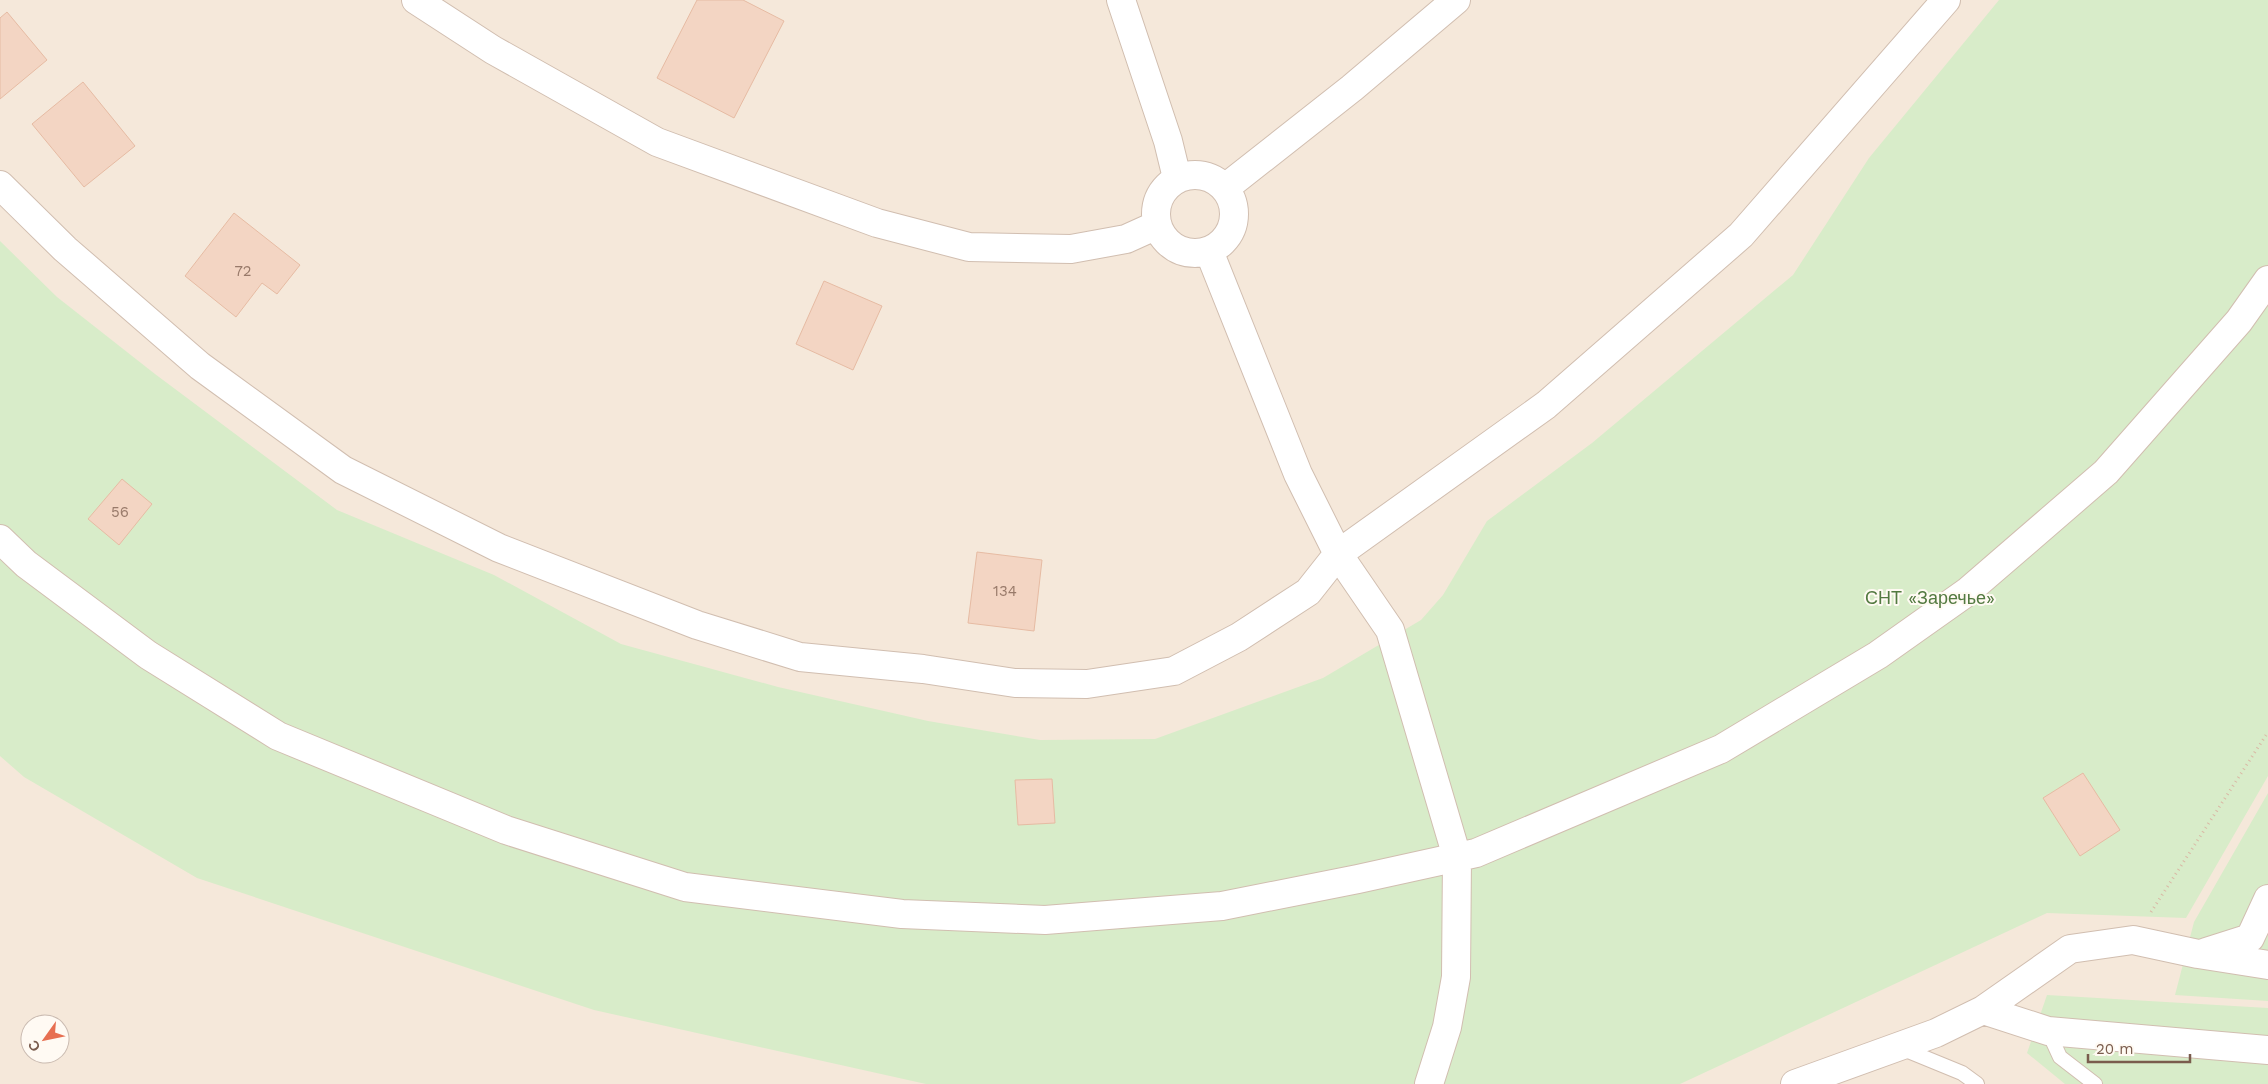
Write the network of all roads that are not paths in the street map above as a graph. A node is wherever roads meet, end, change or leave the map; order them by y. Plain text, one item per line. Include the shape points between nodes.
1 (416, 0) edge
2 (1121, 0) edge
3 (1456, 0) edge
4 (1946, 0) edge
5 (1177, 178) junction
6 (0, 185) edge
7 (1225, 188) junction
8 (1157, 225) junction
9 (1209, 251) junction
10 (2268, 280) edge
11 (0, 539) edge
12 (1338, 554) junction
13 (1457, 857) junction
14 (2268, 899) edge
15 (2198, 954) junction
16 (2268, 965) edge
17 (1983, 1010) junction
18 (2048, 1031) junction
19 (1898, 1046) junction
20 (2268, 1050) edge
21 (1430, 1084) edge
22 (1795, 1084) edge
23 (1977, 1084) edge
24 (2095, 1084) edge

1 - 8 street via 493,50 657,142 877,223 969,248 1071,249 1126,239
2 - 5 street via 1168,141
3 - 7 street via 1352,88
4 - 12 street via 1741,235 1546,405
5 - 7 street via 1203,175
5 - 8 street via 1168,184 1159,198 1155,214
6 - 12 street via 65,249 200,366 343,470 499,548 697,625 800,656 1015,683 1088,684 1174,671 1239,637 1308,592
7 - 9 street via 1232,199 1233,224 1220,245
8 - 9 street via 1162,237 1172,246 1196,254
9 - 12 street via 1298,474
10 - 13 street via 2239,321 2106,472 1967,592 1878,656 1721,749 1476,853
11 - 13 street via 26,564 148,655 278,736 506,830 685,887 902,914 1045,920 1222,906
12 - 13 street via 1390,630
13 - 21 street via 1456,978 1448,1027
14 - 15 street via 2250,938
15 - 16 street
15 - 17 street via 2133,940 2070,949
17 - 18 street
17 - 19 street
18 - 20 street
18 - 24 lane via 2060,1057
19 - 22 street
19 - 23 lane via 1962,1073

